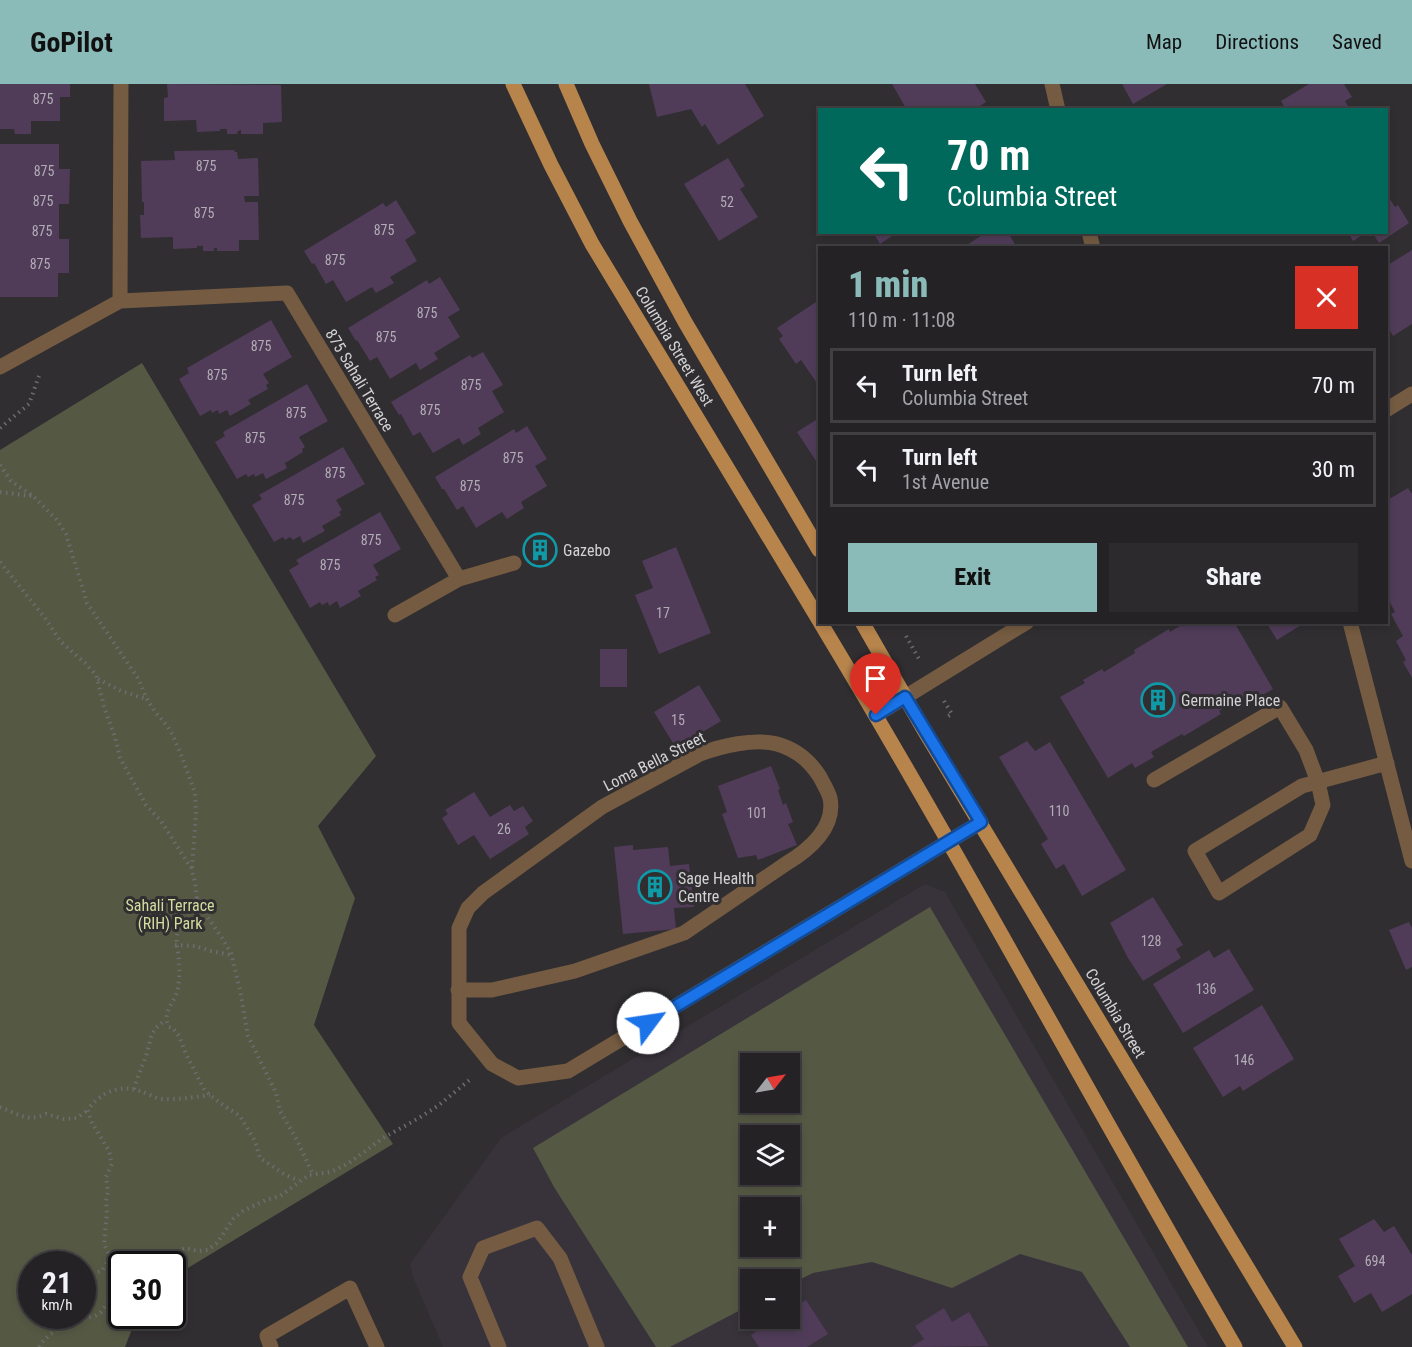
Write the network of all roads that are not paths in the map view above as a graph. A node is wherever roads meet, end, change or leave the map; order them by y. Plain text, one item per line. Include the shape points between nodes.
1 (121, 84) edge
2 (513, 84) edge
3 (566, 84) edge
4 (1052, 84) edge
5 (1058, 108) edge
6 (120, 301) junction
7 (0, 367) edge
8 (1412, 394) edge
9 (1388, 409) edge
10 (818, 548) edge
11 (514, 563) dead end
12 (459, 579) junction
13 (395, 615) dead end
14 (818, 618) edge
15 (822, 624) edge
16 (863, 624) edge
17 (1024, 624) edge
18 (1351, 624) edge
19 (905, 697) junction
20 (876, 715) junction
21 (1387, 762) junction
22 (1154, 780) dead end
23 (1318, 782) junction
24 (981, 822) junction
25 (949, 842) junction
26 (1412, 861) edge
27 (458, 990) junction
28 (271, 1347) edge
29 (377, 1347) edge
30 (499, 1347) edge
31 (597, 1347) edge
32 (1235, 1347) edge
33 (1295, 1347) edge

1 - 6 street
2 - 14 main road, Columbia Street West via 592,244
3 - 10 main road, Columbia Street West via 630,221
4 - 5 street
6 - 7 street, 875 Sahali Terrace
6 - 12 street, 875 Sahali Terrace via 287,293
8 - 9 street
11 - 12 street
12 - 13 street
15 - 20 main road, Columbia Street West
16 - 19 main road
17 - 19 street
18 - 21 street
19 - 20 street
19 - 24 main road, Columbia Street
20 - 25 main road
21 - 23 street
21 - 26 street
22 - 23 street via 1280,707 1306,750
23 - 23 street via 1302,786 1195,851 1220,893 1310,834 1323,805
24 - 25 street, Loma Bella Street
24 - 33 main road, Columbia Street
25 - 27 street, Loma Bella Street via 568,1071 518,1078 492,1064 459,1023
25 - 32 main road
27 - 27 street, Loma Bella Street via 459,928 468,908 602,807 700,754 751,742 774,743 793,751 810,764 822,781 830,798 830,813 826,826 810,847 684,933 574,971 492,990
28 - 29 street via 267,1336 350,1288
30 - 31 street via 470,1277 483,1248 537,1228 560,1258

